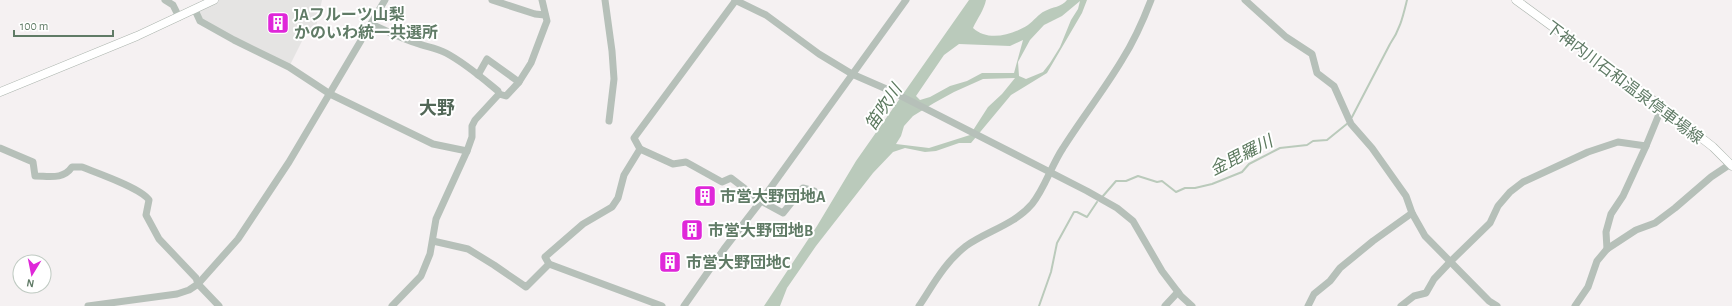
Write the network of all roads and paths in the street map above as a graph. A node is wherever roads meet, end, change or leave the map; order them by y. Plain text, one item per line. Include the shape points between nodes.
1 (165, 0) edge
2 (214, 0) edge
3 (385, 0) edge
4 (492, 0) edge
5 (542, 0) edge
6 (605, 0) edge
7 (736, 0) edge
8 (906, 0) edge
9 (1151, 0) edge
10 (1245, 0) edge
11 (1516, 0) edge
12 (173, 2) edge
13 (195, 10) junction
14 (545, 15) junction
15 (179, 17) junction
16 (371, 24) junction
17 (852, 74) junction
18 (478, 75) junction
19 (519, 82) junction
20 (0, 92) edge
21 (330, 94) junction
22 (499, 94) junction
23 (1662, 107) junction
24 (609, 121) dead end
25 (1646, 146) junction
26 (0, 148) edge
27 (640, 150) junction
28 (467, 151) junction
29 (1732, 165) edge
30 (1049, 173) junction
31 (814, 191) dead end
32 (761, 201) junction
33 (1412, 213) junction
34 (433, 241) junction
35 (1607, 249) junction
36 (1451, 261) junction
37 (549, 264) junction
38 (198, 284) junction
39 (1178, 292) junction
40 (88, 306) edge
41 (219, 306) edge
42 (392, 306) edge
43 (662, 306) edge
44 (684, 306) edge
45 (919, 306) edge
46 (1165, 306) edge
47 (1192, 306) edge
48 (1308, 306) edge
49 (1401, 306) edge
50 (1497, 306) edge
51 (1575, 306) edge

1 - 12 street
2 - 13 main road
3 - 16 street
4 - 14 street
5 - 14 street
6 - 24 street via 614,79
7 - 17 street via 766,15 819,54
7 - 27 street via 634,138
8 - 17 street
9 - 30 street via 1123,59 1062,149
10 - 33 street via 1286,37 1312,54 1317,73 1334,86 1351,124 1372,148 1406,196
11 - 23 main road, 下神内川石和温泉停車場線
12 - 15 street
13 - 15 main road
13 - 21 street via 200,21 289,68
14 - 19 street via 547,22 531,63
15 - 20 main road
16 - 18 street via 444,52
16 - 21 street
17 - 30 street via 891,91
17 - 32 street
18 - 19 street via 487,59
18 - 22 street
19 - 22 street via 506,96
21 - 28 street via 433,144
21 - 38 street via 238,239
22 - 28 street via 475,120
23 - 25 street
23 - 29 main road, 下神内川石和温泉停車場線
25 - 35 street via 1623,196 1611,214 1606,232
25 - 36 street via 1618,142 1588,152 1523,182 1498,206 1490,223
26 - 38 street via 33,162 35,176 60,177 67,174 72,167 82,167 147,197 150,200 146,215 156,234 196,278
27 - 32 street via 673,164 686,162 722,182 731,178
27 - 37 street via 624,175 618,198 612,207 583,224 545,257
28 - 34 street via 436,219
29 - 35 street via 1711,177 1655,223 1636,230
30 - 39 street via 1117,208 1133,222 1162,271
30 - 45 street via 1039,193 1021,214 978,238 956,254
31 - 32 street via 803,188 783,213
32 - 44 street
33 - 36 street via 1425,236
33 - 48 street via 1373,240 1340,268 1330,281 1314,294
34 - 37 street via 468,249 526,287
34 - 42 street via 421,276
35 - 51 street via 1596,261 1588,287
36 - 49 street via 1426,292 1414,296
36 - 50 street via 1489,301
37 - 43 street
38 - 40 street via 177,294
38 - 41 street
39 - 46 street
39 - 47 street

